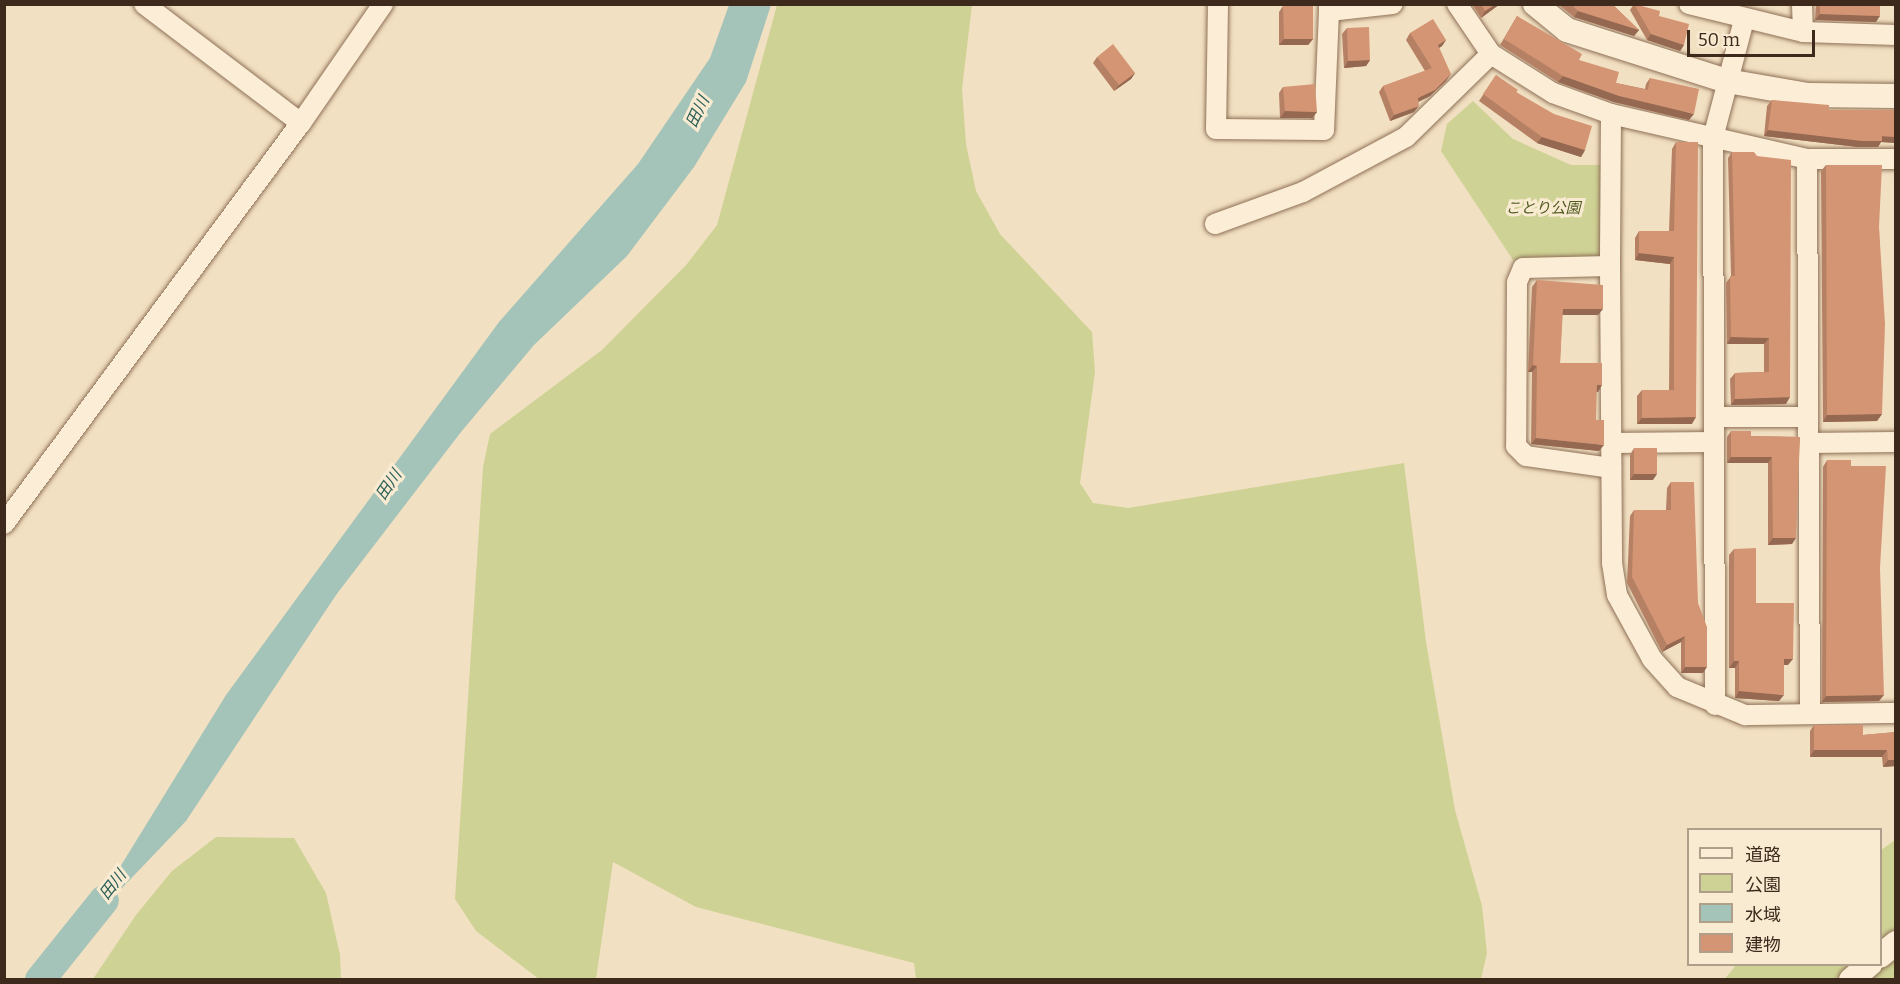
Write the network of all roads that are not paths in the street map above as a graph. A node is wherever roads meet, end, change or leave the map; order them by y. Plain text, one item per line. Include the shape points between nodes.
1 (144, 4) edge
2 (383, 4) edge
3 (1218, 4) edge
4 (1393, 4) edge
5 (1457, 4) edge
6 (1535, 4) edge
7 (1689, 4) edge
8 (1802, 4) edge
9 (1329, 8) edge
10 (1744, 20) junction
11 (1803, 32) junction
12 (1896, 35) edge
13 (1491, 54) junction
14 (1727, 81) junction
15 (1896, 96) edge
16 (1611, 114) junction
17 (301, 123) junction
18 (1713, 138) junction
19 (1807, 159) junction
20 (1896, 159) edge
21 (1215, 224) dead end
22 (1610, 266) junction
23 (1714, 417) junction
24 (1808, 417) junction
25 (1714, 442) junction
26 (1896, 442) edge
27 (1611, 443) junction
28 (1808, 443) junction
29 (1611, 468) junction
30 (4, 524) edge
31 (1715, 705) junction
32 (1896, 713) edge
33 (1810, 714) junction
34 (1896, 943) edge
35 (1882, 955) edge
36 (1868, 966) edge
37 (1851, 980) edge

1 - 17 street
2 - 17 street
3 - 9 street via 1216,129 1324,130
4 - 9 street
5 - 13 street
6 - 14 street via 1567,30
7 - 10 street
8 - 11 street
10 - 11 street
10 - 14 street
11 - 12 street
13 - 16 street via 1552,93
13 - 21 street via 1406,137 1303,192
14 - 15 street via 1808,95
14 - 18 street
16 - 18 street
16 - 22 street
17 - 30 street
18 - 19 street
18 - 23 street
19 - 20 street
19 - 24 street
22 - 27 street
22 - 29 street via 1523,268 1517,282 1516,446 1526,456
23 - 24 street
23 - 25 street
24 - 28 street
25 - 27 street
25 - 31 street
26 - 28 street
27 - 29 street
28 - 33 street
29 - 31 street via 1612,563 1617,595 1653,659 1677,687
31 - 33 street via 1745,716
32 - 33 street
34 - 35 street
36 - 37 street

